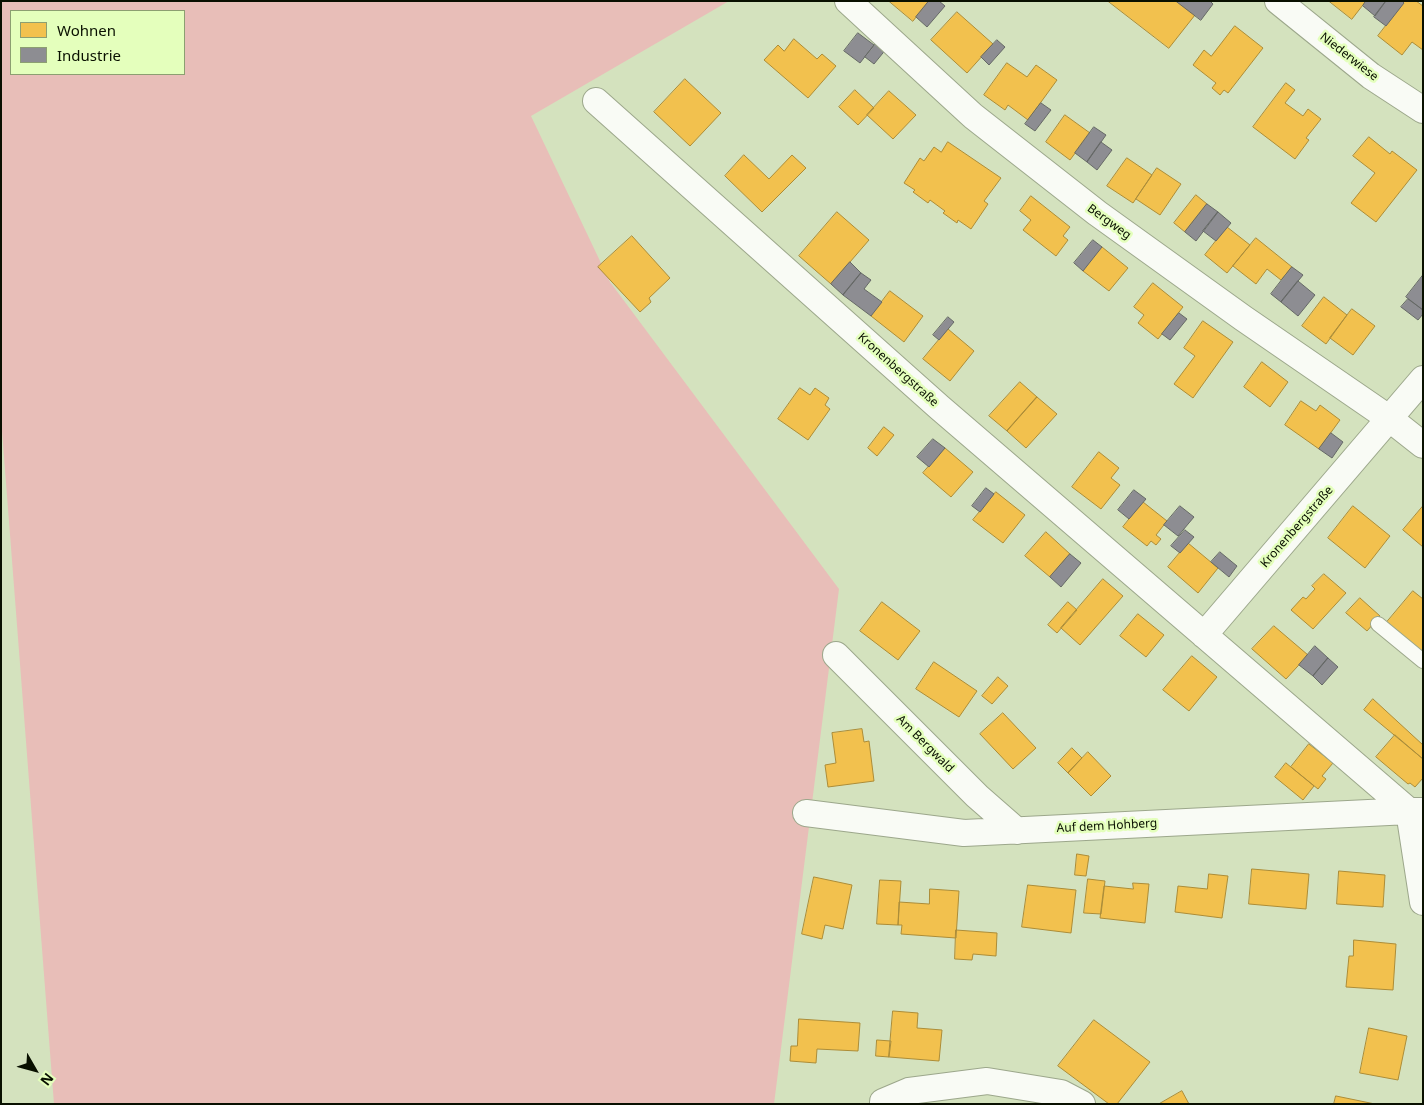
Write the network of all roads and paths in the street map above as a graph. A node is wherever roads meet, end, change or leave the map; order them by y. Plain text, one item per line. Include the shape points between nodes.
1 (848, 1) edge
2 (1278, 1) edge
3 (596, 101) dead end
4 (1423, 110) edge
5 (1423, 379) edge
6 (1390, 418) junction
7 (1423, 446) edge
8 (1378, 624) dead end
9 (1204, 635) junction
10 (836, 655) dead end
11 (1423, 660) edge
12 (1416, 811) edge
13 (806, 813) dead end
14 (1017, 831) junction
15 (1423, 902) edge
16 (883, 1104) edge
17 (1082, 1104) edge

1 - 6 street, Bergweg via 973,116 1097,213 1242,318
2 - 4 street, Niederwiese via 1371,76
3 - 9 street, Kronenbergstraße via 939,407
5 - 6 street
6 - 7 street, Bergweg
6 - 9 street, Kronenbergstraße
8 - 11 lane
9 - 12 street, Kronenbergstraße
10 - 14 street, Am Bergwald via 977,796
12 - 14 street, Auf dem Hohberg
12 - 15 street
13 - 14 street, Auf dem Hohberg via 964,833
16 - 17 street via 909,1091 986,1081 1060,1093

